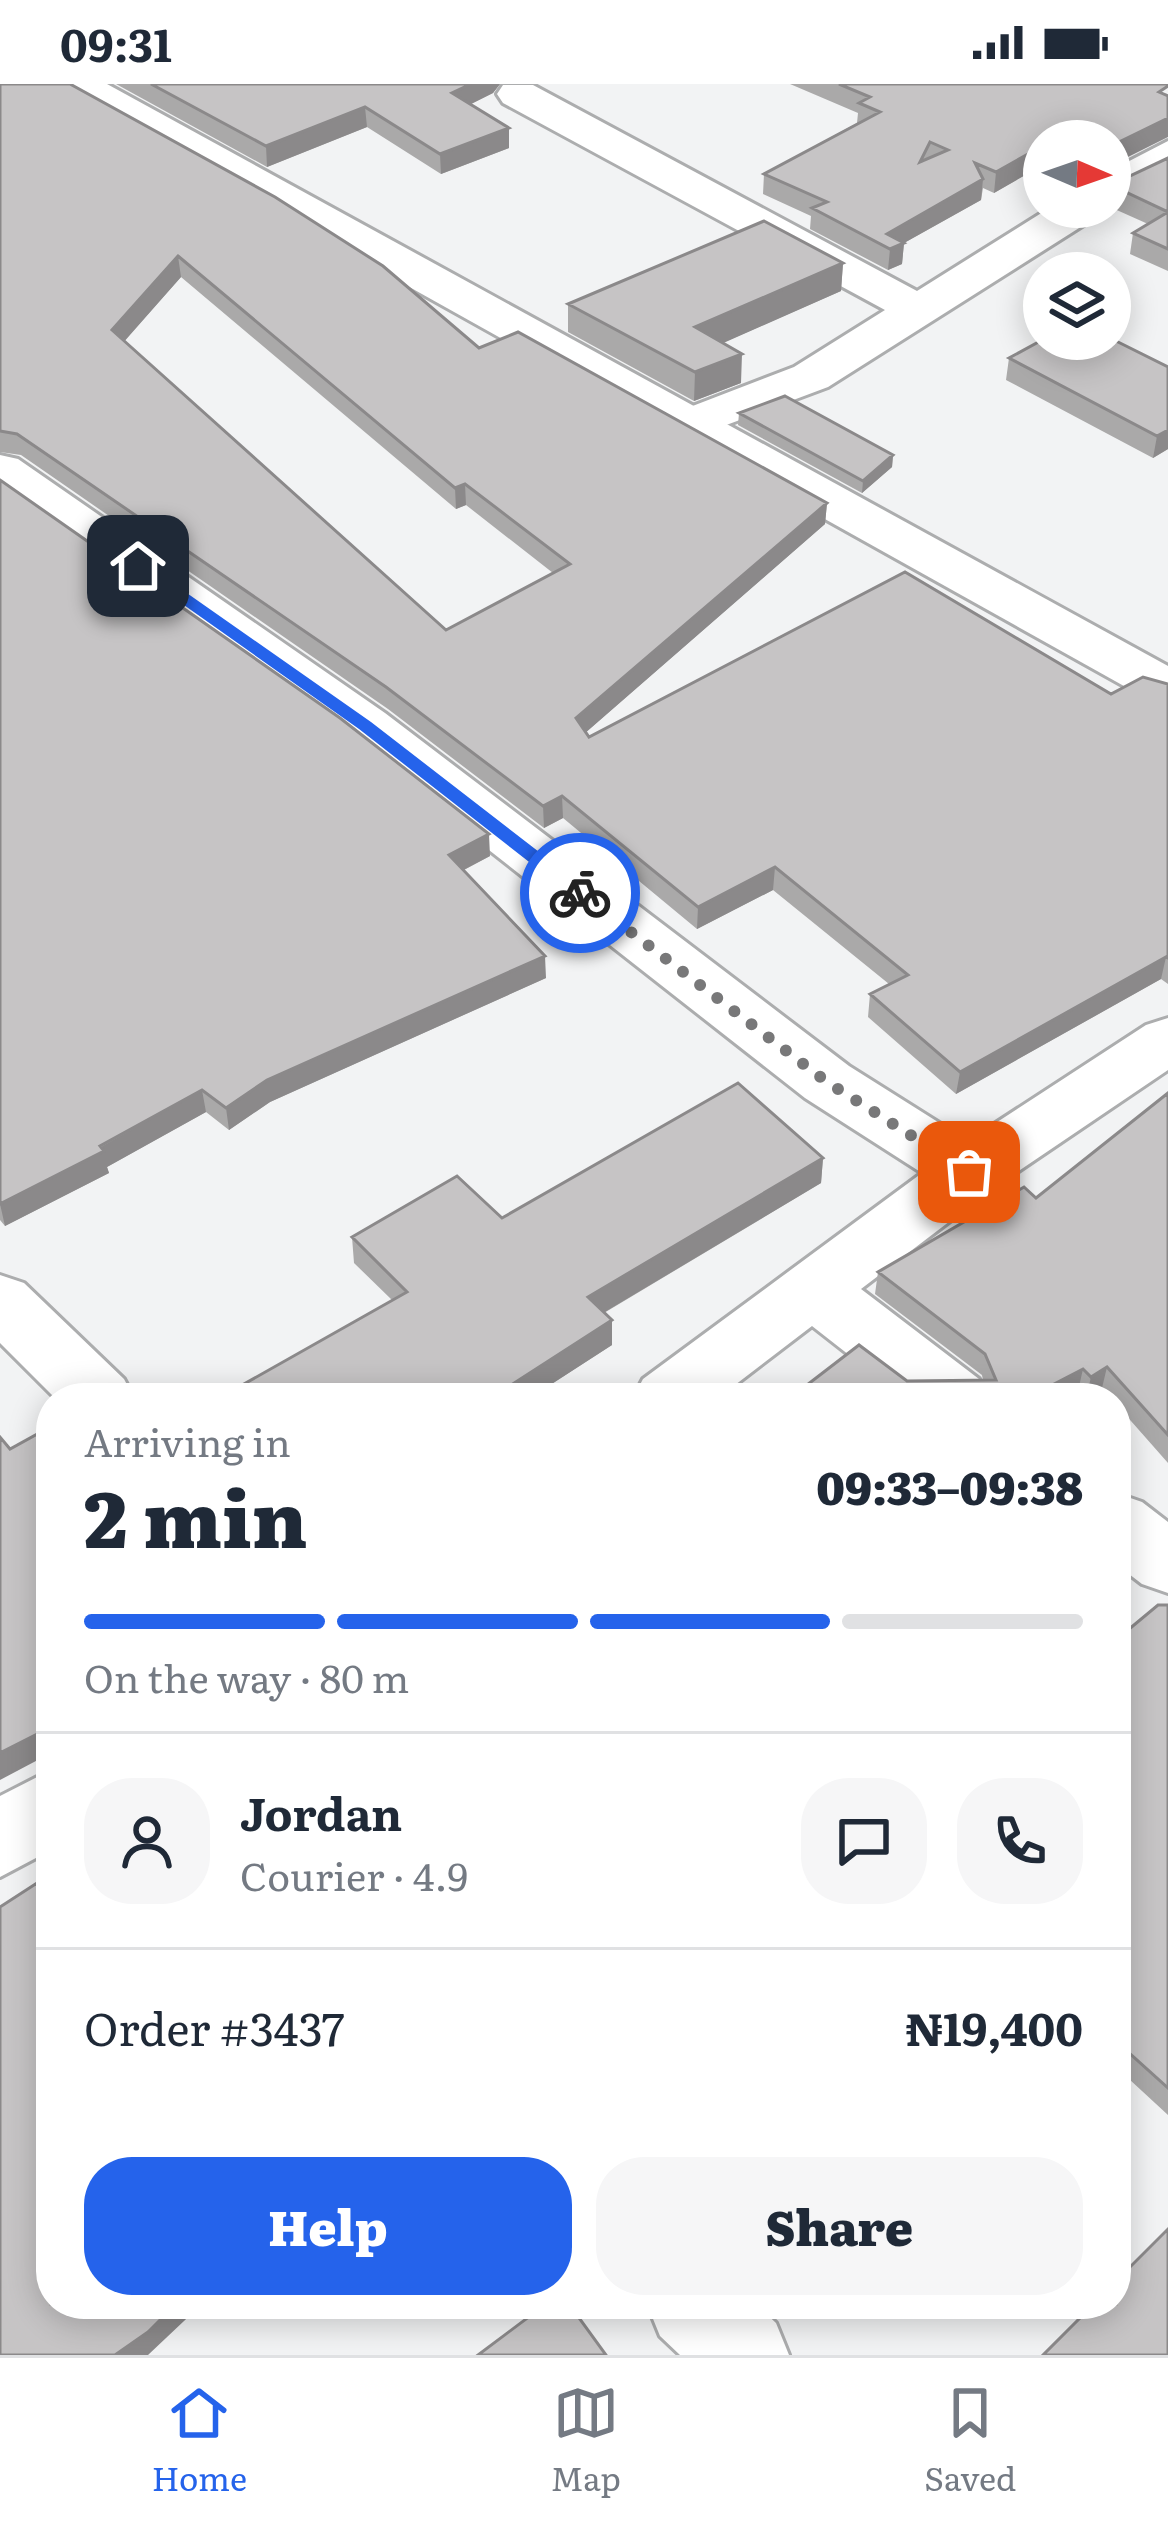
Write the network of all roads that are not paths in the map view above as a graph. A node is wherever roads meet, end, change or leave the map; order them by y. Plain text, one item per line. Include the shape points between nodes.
1 (77, 84) edge
2 (588, 89) dead end
3 (1168, 154) edge
4 (1131, 177) edge
5 (1048, 228) edge
6 (917, 309) junction
7 (694, 422) junction
8 (0, 470) edge
9 (1168, 688) edge
10 (1168, 1040) edge
11 (969, 1172) junction
12 (815, 1291) junction
13 (0, 1301) edge
14 (84, 1383) edge
15 (689, 1383) edge
16 (935, 1383) edge
17 (1131, 1535) edge
18 (1168, 1563) edge
19 (36, 1816) edge
20 (0, 1841) edge
21 (708, 2319) edge
22 (745, 2355) edge

1 - 7 street
2 - 6 street via 518,94
3 - 4 street
5 - 6 street
6 - 7 street via 812,377
7 - 9 street
8 - 11 street via 365,725 827,1082
10 - 11 street
11 - 12 street
12 - 15 street
12 - 16 street
13 - 14 street
17 - 18 street
19 - 20 street
21 - 22 street

